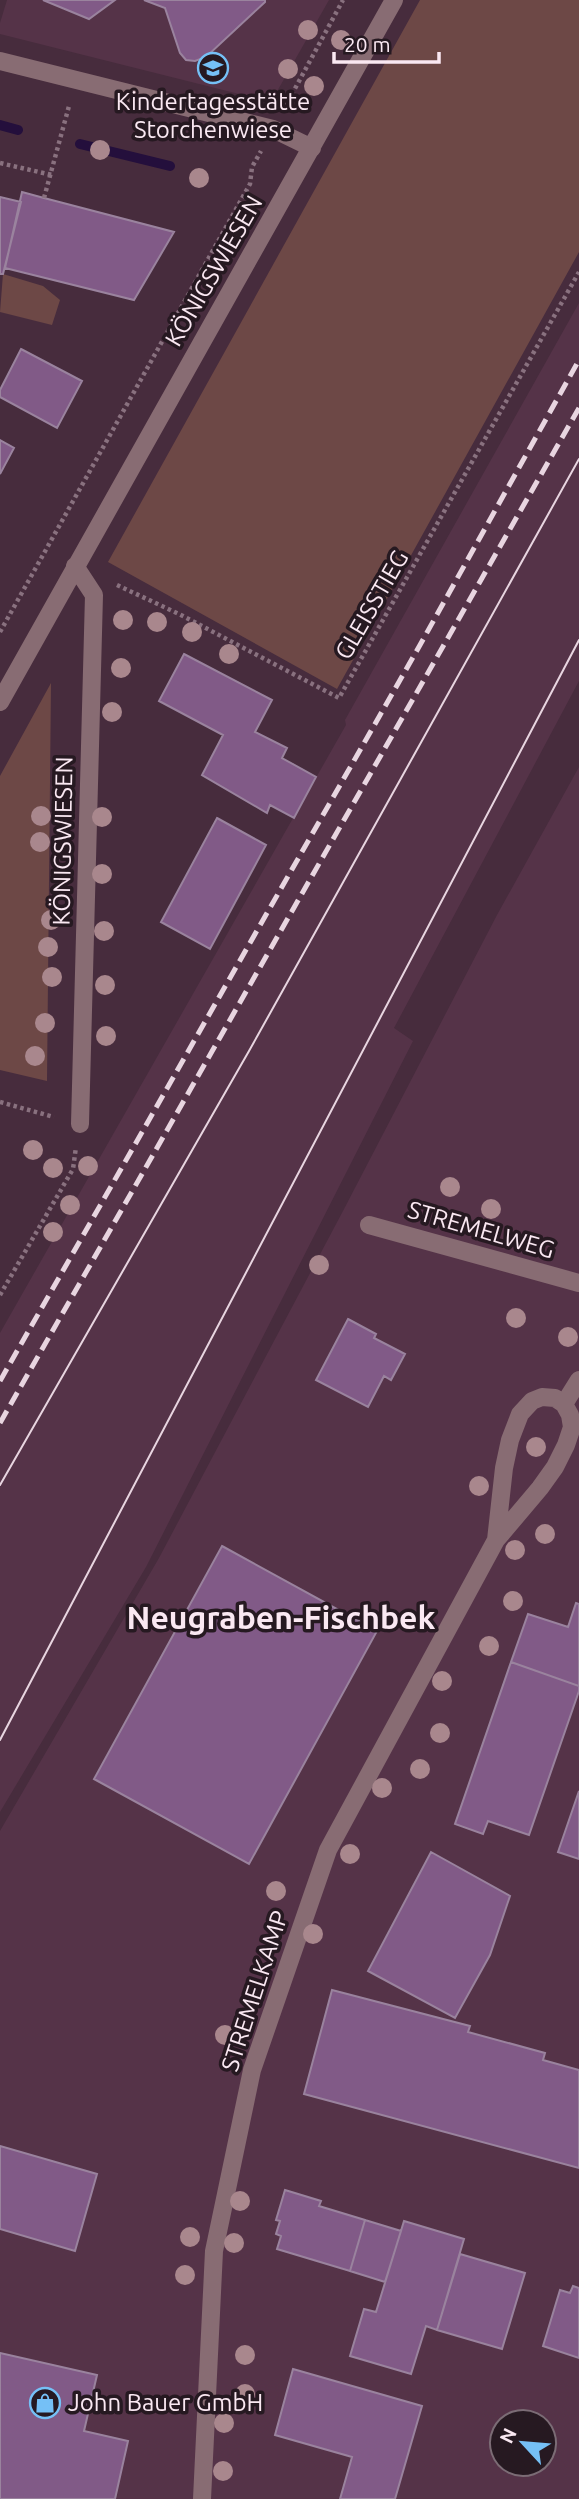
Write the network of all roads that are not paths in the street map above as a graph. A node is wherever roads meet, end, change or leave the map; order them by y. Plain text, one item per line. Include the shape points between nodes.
1 (394, 0) edge
2 (0, 61) edge
3 (312, 148) junction
4 (75, 566) junction
5 (0, 702) edge
6 (80, 1124) road end
7 (369, 1225) dead end
8 (579, 1283) edge
9 (579, 1380) edge
10 (564, 1404) junction
11 (496, 1540) junction
12 (202, 2499) edge

1 - 3 street, KÖNIGSWIESEN
2 - 3 street via 273,129
3 - 4 street, KÖNIGSWIESEN
4 - 5 street, KÖNIGSWIESEN
4 - 6 street, KÖNIGSWIESEN via 94,595
7 - 8 street, STREMELWEG
9 - 10 street
10 - 11 street, STREMELKAMP via 572,1427 555,1467
10 - 11 street, STREMELKAMP via 542,1397 520,1414 504,1468
11 - 12 street, STREMELKAMP via 328,1850 252,2070 214,2250

